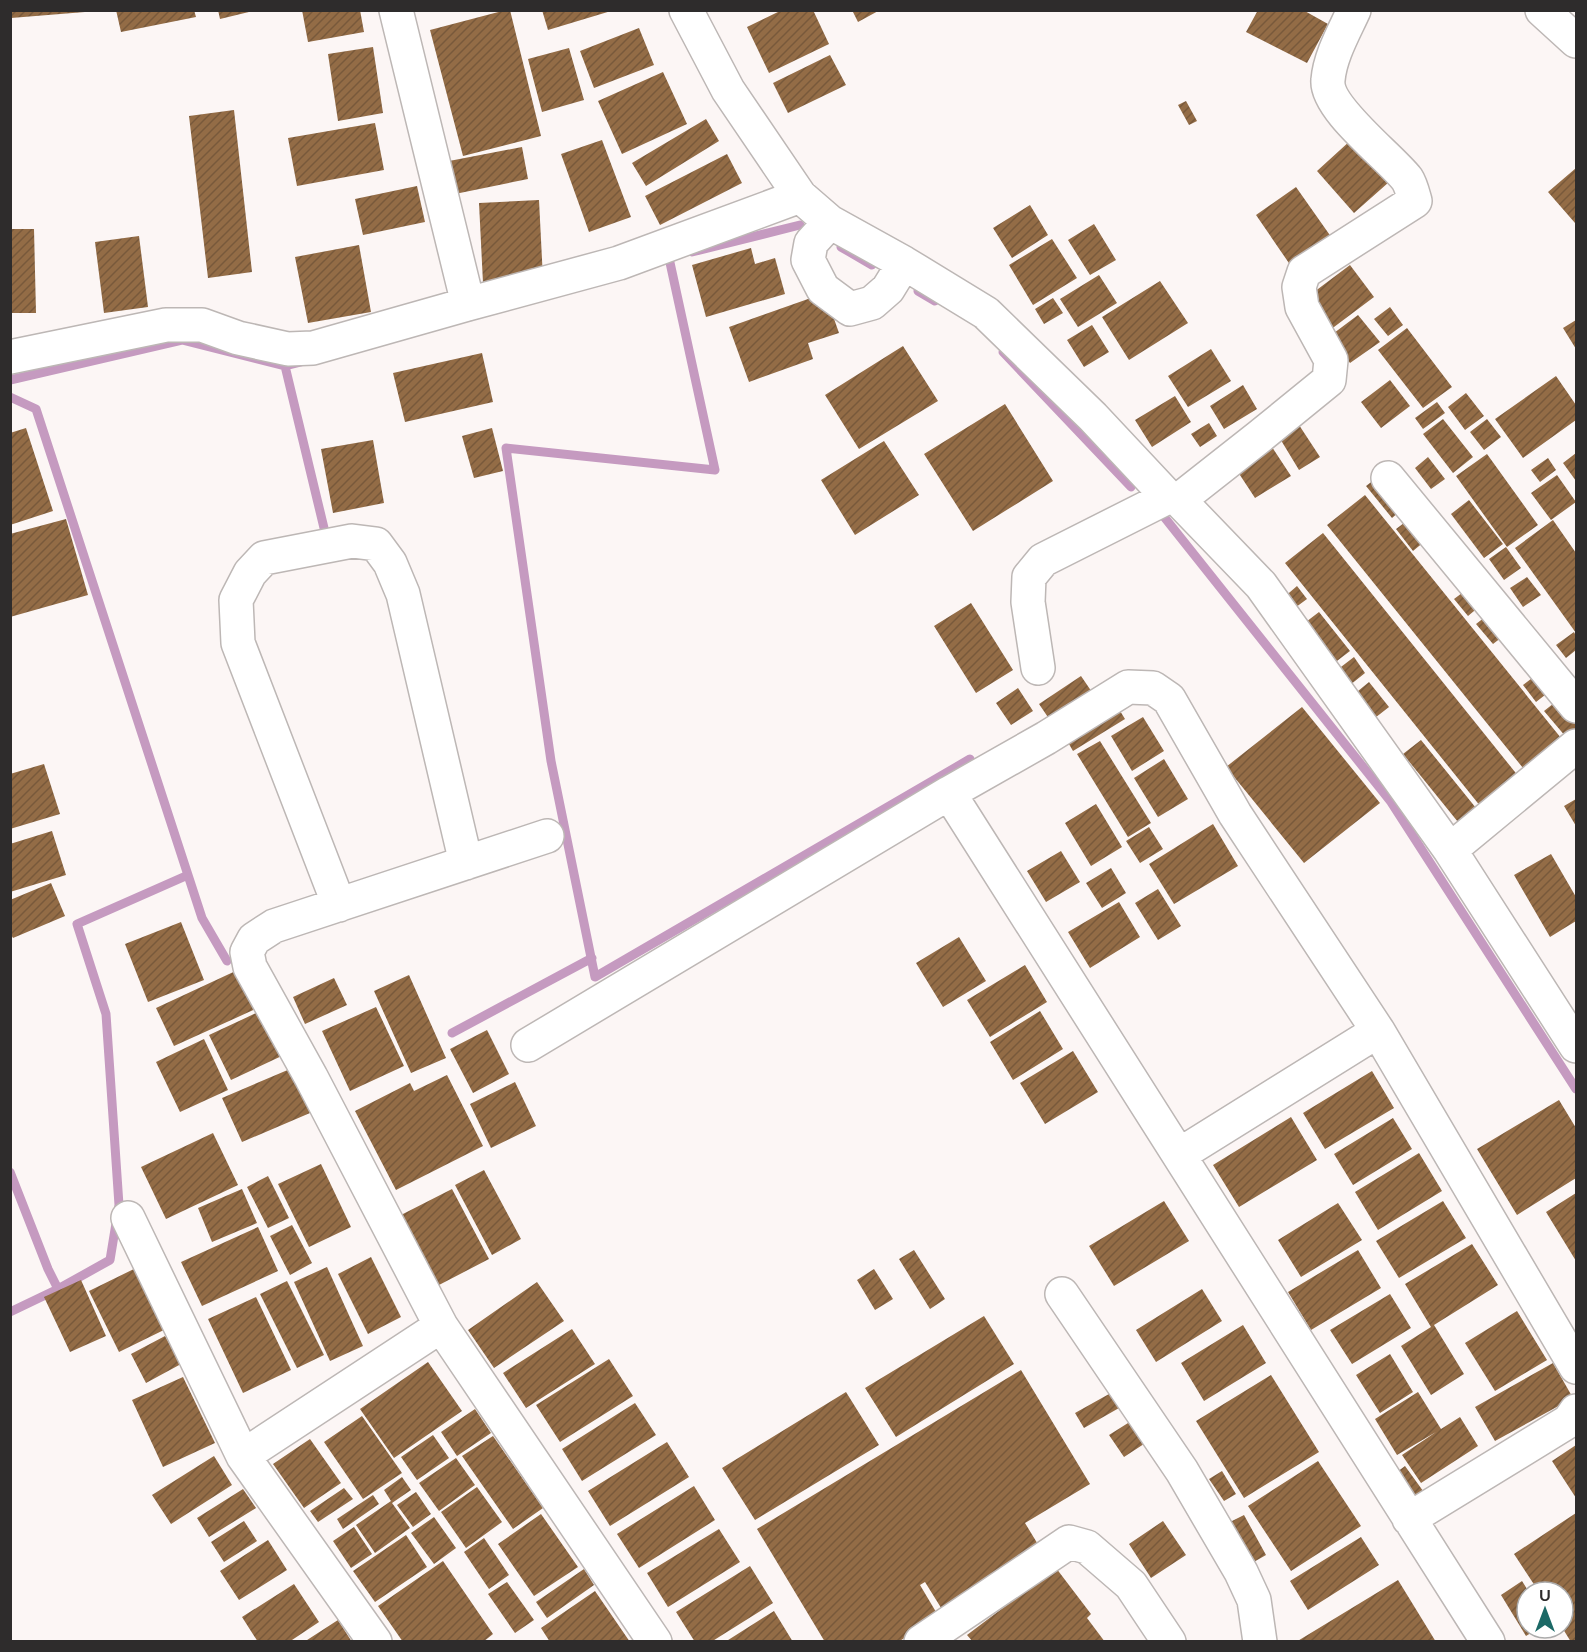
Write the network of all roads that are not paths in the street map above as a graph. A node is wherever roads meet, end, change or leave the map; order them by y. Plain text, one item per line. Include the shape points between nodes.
1 (396, 10) edge
2 (686, 10) edge
3 (1354, 10) edge
4 (1542, 10) edge
5 (1576, 41) edge
6 (800, 196) junction
7 (830, 222) junction
8 (904, 263) junction
9 (468, 304) junction
10 (10, 357) edge
11 (1388, 478) dead end
12 (1173, 499) junction
13 (1038, 668) dead end
14 (1576, 706) edge
15 (1576, 746) edge
16 (949, 793) junction
17 (547, 836) dead end
18 (1450, 850) junction
19 (466, 863) junction
20 (339, 905) junction
21 (1378, 1031) junction
22 (528, 1045) dead end
23 (1576, 1046) edge
24 (1179, 1155) junction
25 (128, 1218) dead end
26 (1062, 1294) dead end
27 (441, 1326) junction
28 (1576, 1367) edge
29 (1576, 1411) edge
30 (243, 1456) junction
31 (1409, 1519) junction
32 (375, 1641) edge
33 (656, 1641) edge
34 (921, 1641) edge
35 (1169, 1641) edge
36 (1260, 1641) edge
37 (1488, 1641) edge

1 - 9 street
2 - 6 street via 728,90
3 - 12 street via 1335,52 1328,87 1338,107 1409,181 1415,201 1304,272 1299,287 1302,307 1331,360 1329,380
4 - 5 street
6 - 7 street
6 - 9 street via 619,263
7 - 8 street
7 - 8 street via 811,243 808,260 823,289 850,309 872,303 888,289
8 - 12 street via 986,313
9 - 10 street via 312,348 278,347 202,325 166,325
11 - 14 street
12 - 13 street via 1043,561 1029,577 1028,602
12 - 18 street via 1261,585
15 - 18 street
16 - 21 street via 1128,687 1154,688 1169,699 1235,814
16 - 22 street
16 - 24 street
17 - 19 street
18 - 23 street
19 - 20 street
19 - 20 street via 403,594 390,563 376,544 352,541 264,558 250,573 236,600 238,643
20 - 27 street via 274,926 254,939 247,952 250,967
21 - 24 street
21 - 28 street
24 - 31 street
25 - 30 street
26 - 36 street via 1182,1471 1240,1572 1254,1600
27 - 30 street
27 - 33 street
29 - 31 street via 1569,1421
30 - 32 street
31 - 37 street
34 - 35 street via 1073,1542 1087,1547 1131,1585

